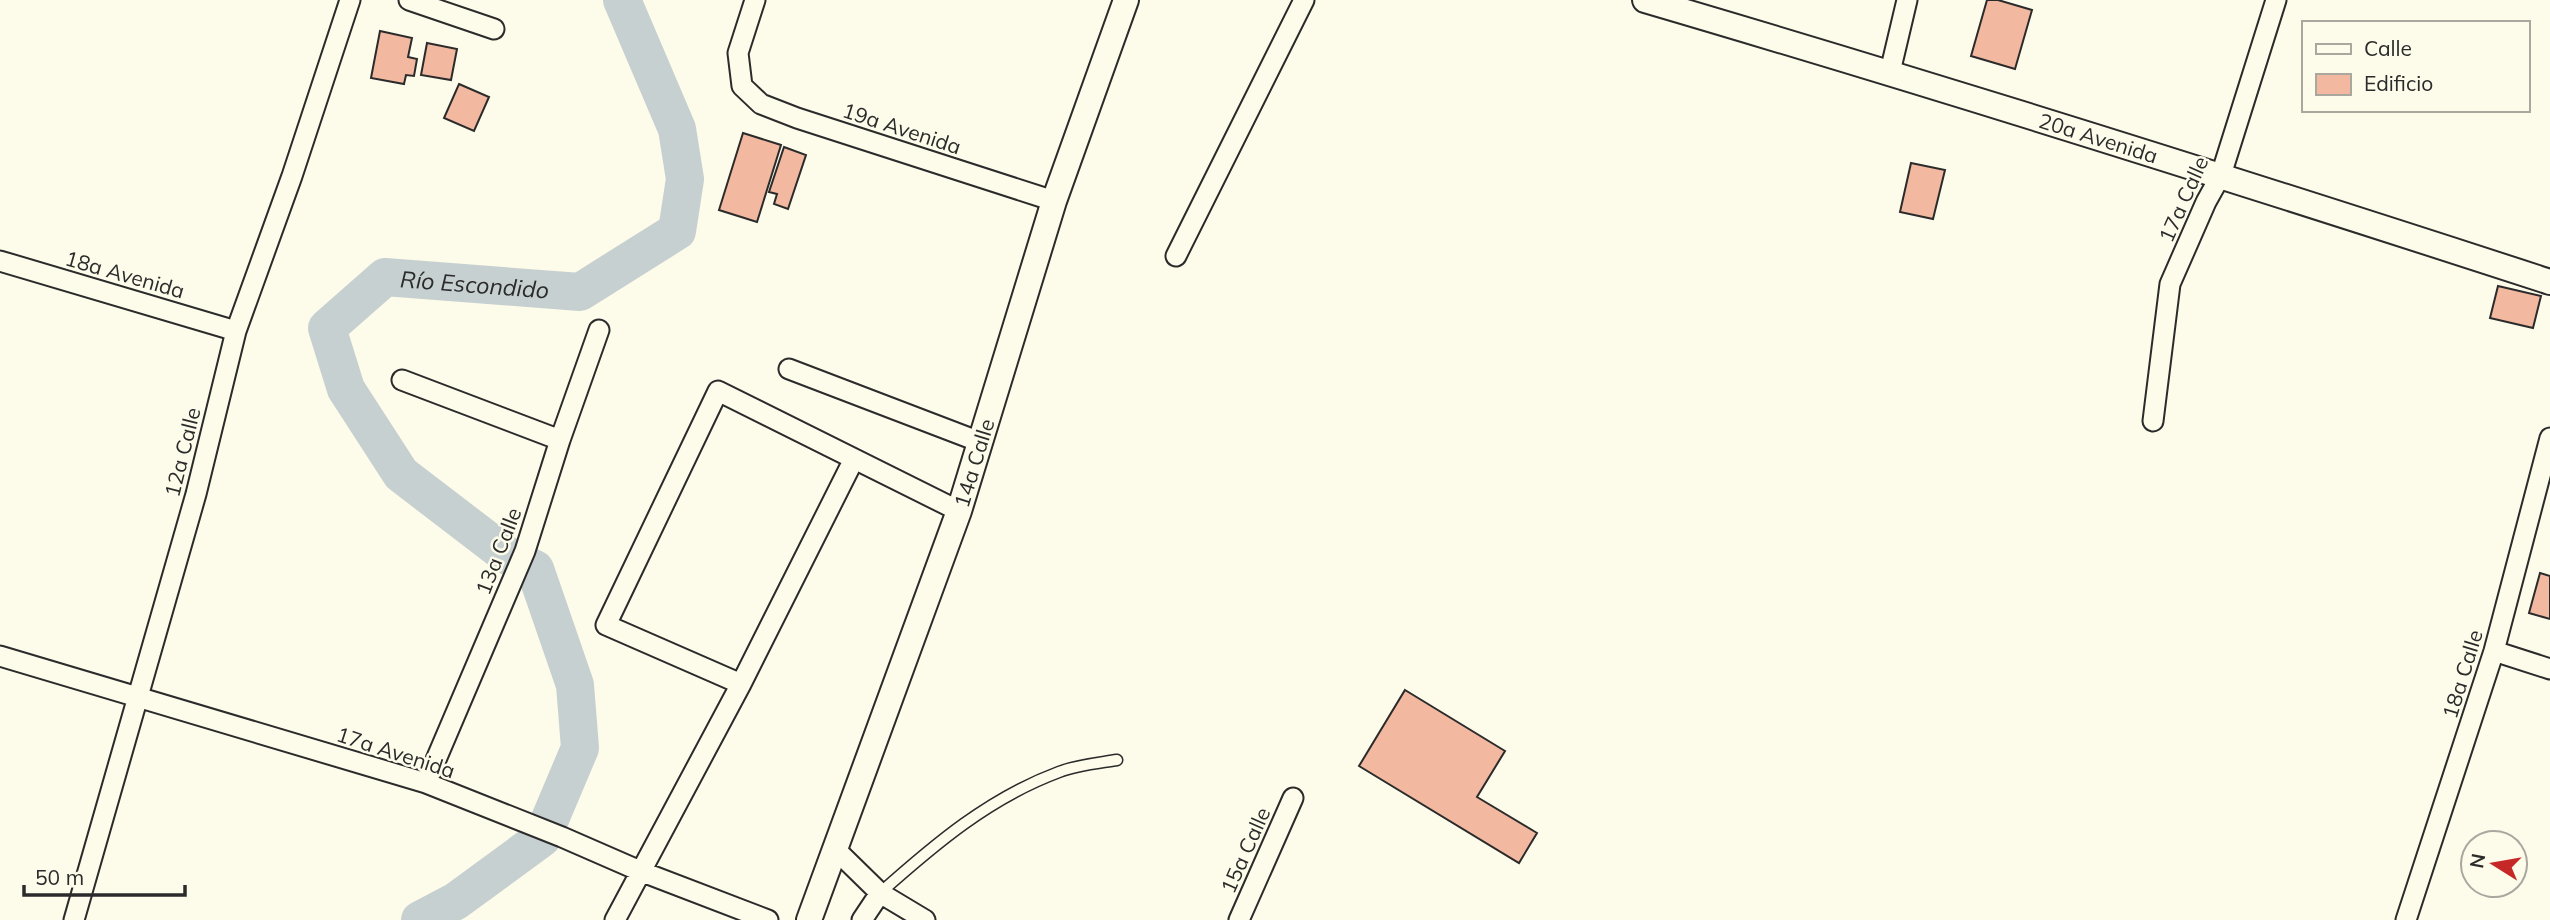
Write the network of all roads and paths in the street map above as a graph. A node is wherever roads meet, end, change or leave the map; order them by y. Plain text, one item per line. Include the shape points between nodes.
1 (350, 0) edge
2 (409, 0) edge
3 (755, 0) edge
4 (1126, 0) edge
5 (1304, 0) edge
6 (1645, 0) edge
7 (1907, 0) edge
8 (2276, 0) edge
9 (494, 29) dead end
10 (1890, 72) junction
11 (2221, 175) junction
12 (1054, 201) junction
13 (1176, 256) dead end
14 (0, 261) edge
15 (2550, 282) edge
16 (599, 330) dead end
17 (236, 331) junction
18 (789, 369) dead end
19 (402, 380) dead end
20 (2153, 421) dead end
21 (2550, 438) edge
22 (561, 440) junction
23 (980, 442) junction
24 (854, 459) junction
25 (959, 511) junction
26 (2494, 651) junction
27 (0, 656) edge
28 (2550, 669) edge
29 (741, 684) junction
30 (138, 698) junction
31 (1117, 760) dead end
32 (426, 783) junction
33 (1293, 798) dead end
34 (835, 849) junction
35 (640, 871) junction
36 (880, 893) junction
37 (74, 920) edge
38 (615, 920) edge
39 (768, 920) edge
40 (809, 920) edge
41 (862, 920) edge
42 (925, 920) edge
43 (1239, 920) edge
44 (2406, 920) edge

1 - 17 street, 12a Calle
2 - 9 street
3 - 12 street, 19a Avenida via 738,52 741,86 761,104
4 - 12 street, 14a Calle
5 - 13 street
6 - 10 street, 20a Avenida
7 - 10 street
8 - 11 street, 17a Calle
10 - 11 street, 20a Avenida
11 - 15 street, 20a Avenida
11 - 20 street, 17a Calle via 2170,284
12 - 23 street, 14a Calle
14 - 17 street, 18a Avenida
16 - 22 street, 13a Calle
17 - 30 street, 12a Calle
18 - 23 street
19 - 22 street
21 - 26 street, 18a Calle
22 - 32 street, 13a Calle via 525,551
23 - 25 street, 14a Calle
24 - 25 street
24 - 29 street
24 - 29 street via 719,391 606,625
25 - 34 street, 14a Calle
26 - 28 street
26 - 44 street, 18a Calle
27 - 30 street, 17a Avenida
29 - 35 street
30 - 32 street, 17a Avenida
30 - 37 street, 12a Calle
31 - 36 lane via 1060,771 984,808
32 - 35 street, 17a Avenida
33 - 43 street, 15a Calle
34 - 36 street
34 - 40 street, 14a Calle
35 - 38 street
35 - 39 street, 17a Avenida
36 - 41 street
36 - 42 street

